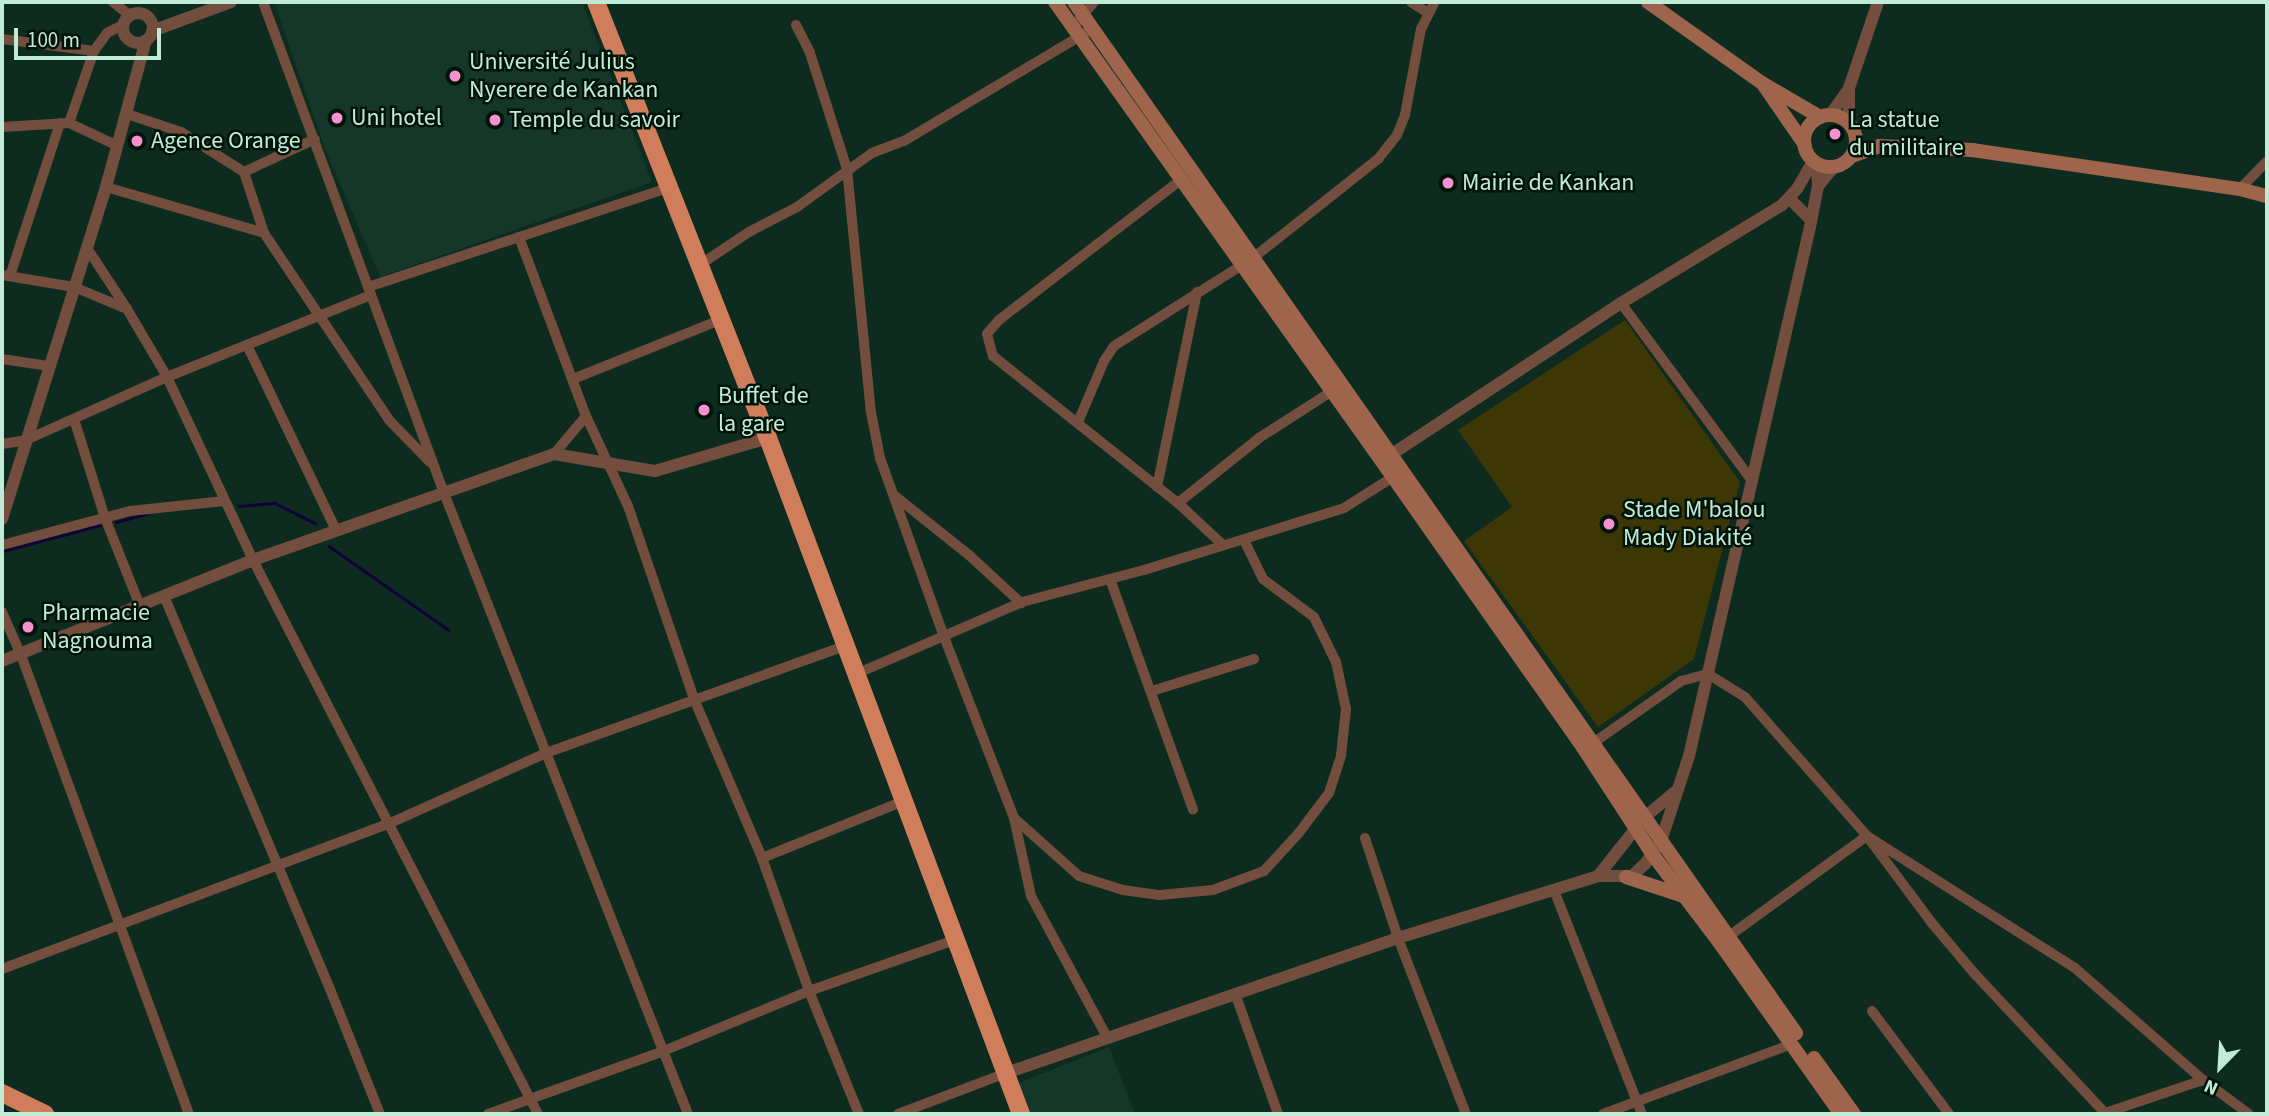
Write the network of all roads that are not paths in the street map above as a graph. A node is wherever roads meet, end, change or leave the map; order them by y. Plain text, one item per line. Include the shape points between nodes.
1 (113, 2) edge
2 (230, 2) edge
3 (263, 2) edge
4 (596, 2) edge
5 (1055, 2) edge
6 (1074, 2) edge
7 (1094, 2) edge
8 (1411, 2) edge
9 (1435, 2) edge
10 (1648, 2) edge
11 (1878, 2) edge
12 (1428, 13) junction
13 (126, 20) junction
14 (1089, 21) junction
15 (796, 25) dead end
16 (1076, 32) junction
17 (149, 35) junction
18 (2, 39) edge
19 (94, 51) junction
20 (1762, 83) junction
21 (1849, 88) junction
22 (127, 114) junction
23 (1825, 116) junction
24 (64, 123) junction
25 (2, 127) edge
26 (1852, 127) junction
27 (314, 139) junction
28 (1805, 145) junction
29 (118, 146) junction
30 (1879, 146) junction
31 (1852, 156) junction
32 (2267, 161) edge
33 (1815, 162) junction
34 (1834, 167) junction
35 (847, 169) junction
36 (244, 172) junction
37 (1182, 179) junction
38 (1818, 186) junction
39 (106, 187) junction
40 (670, 187) junction
41 (2240, 189) junction
42 (2267, 196) edge
43 (1790, 199) junction
44 (1811, 220) junction
45 (264, 233) junction
46 (519, 237) junction
47 (87, 248) junction
48 (1248, 262) junction
49 (698, 266) junction
50 (6, 276) edge
51 (74, 287) junction
52 (370, 291) junction
53 (1197, 292) junction
54 (1620, 303) junction
55 (127, 309) junction
56 (321, 315) junction
57 (720, 320) junction
58 (247, 345) junction
59 (2, 359) edge
60 (50, 366) junction
61 (167, 377) junction
62 (573, 379) junction
63 (1337, 387) junction
64 (586, 416) junction
65 (74, 419) junction
66 (1078, 422) junction
67 (768, 438) junction
68 (26, 440) junction
69 (2, 444) edge
70 (554, 454) junction
71 (1386, 458) junction
72 (606, 461) junction
73 (434, 466) junction
74 (1393, 477) junction
75 (1753, 482) junction
76 (1157, 487) junction
77 (444, 493) junction
78 (894, 495) junction
79 (224, 500) junction
80 (1178, 503) junction
81 (105, 518) junction
82 (2, 519) edge
83 (336, 530) junction
84 (1244, 540) junction
85 (2, 545) edge
86 (1223, 545) junction
87 (253, 559) junction
88 (1110, 579) junction
89 (164, 596) junction
90 (1021, 603) junction
91 (140, 606) junction
92 (2, 612) edge
93 (943, 634) junction
94 (845, 646) junction
95 (21, 655) junction
96 (1254, 659) dead end
97 (2, 661) edge
98 (856, 674) junction
99 (1708, 674) junction
100 (1153, 691) junction
101 (694, 699) junction
102 (1589, 746) junction
103 (546, 753) junction
104 (1675, 792) junction
105 (904, 801) junction
106 (1192, 809) dead end
107 (1645, 817) junction
108 (1014, 818) junction
109 (388, 824) junction
110 (1635, 829) junction
111 (1867, 836) junction
112 (1365, 838) dead end
113 (1661, 841) junction
114 (1653, 855) junction
115 (762, 858) junction
116 (278, 865) junction
117 (1598, 876) junction
118 (1626, 877) junction
119 (1554, 890) junction
120 (1692, 896) junction
121 (121, 924) junction
122 (1398, 938) junction
123 (1724, 939) junction
124 (956, 940) junction
125 (2, 969) edge
126 (809, 991) junction
127 (1236, 996) junction
128 (1872, 1011) dead end
129 (1108, 1039) junction
130 (1792, 1044) junction
131 (661, 1052) junction
132 (1006, 1073) junction
133 (2203, 1080) junction
134 (2, 1093) edge
135 (529, 1098) junction
136 (1637, 1101) junction
137 (2, 1103) edge
138 (25, 1114) edge
139 (45, 1114) edge
140 (189, 1114) edge
141 (380, 1114) edge
142 (488, 1114) edge
143 (538, 1114) edge
144 (688, 1114) edge
145 (859, 1114) edge
146 (898, 1114) edge
147 (1021, 1114) edge
148 (1278, 1114) edge
149 (1466, 1114) edge
150 (1603, 1114) edge
151 (1642, 1114) edge
152 (1841, 1114) edge
153 (1854, 1114) edge
154 (1949, 1114) edge
155 (2104, 1114) edge
156 (2249, 1114) edge

1 - 13 street
2 - 17 street
3 - 27 street
4 - 40 highway
5 - 16 main road
6 - 14 main road
7 - 14 street
8 - 12 street
9 - 12 street
10 - 20 main road
11 - 21 street
12 - 48 street via 1397,135 1378,159
13 - 17 street via 130,40
13 - 17 street via 146,15
13 - 19 street via 107,33
14 - 16 street
14 - 48 main road
15 - 35 street via 810,53
16 - 35 street via 904,141
16 - 37 main road
17 - 22 street
18 - 19 street
19 - 24 street
20 - 23 main road
20 - 28 main road
21 - 23 street
21 - 26 street
22 - 29 street
22 - 36 street via 181,132
23 - 26 main road
23 - 28 main road via 1807,128
24 - 25 street
24 - 29 street
24 - 50 street
26 - 30 main road
26 - 31 main road via 1856,148
27 - 36 street
27 - 52 street
28 - 33 main road
29 - 39 street
30 - 31 main road
30 - 41 main road via 1972,150
31 - 34 main road
32 - 41 street
33 - 34 main road
33 - 38 street
33 - 43 street
34 - 38 street
35 - 49 street via 797,207
35 - 78 street via 872,412 880,458
36 - 45 street
37 - 48 main road
37 - 66 street via 987,334 993,356
38 - 44 street
39 - 45 street
39 - 47 street
40 - 46 street
40 - 49 highway
41 - 42 main road
43 - 44 street
43 - 54 street
44 - 75 street
45 - 56 street
46 - 52 street
46 - 62 street
47 - 51 street
47 - 55 street
48 - 53 street
48 - 63 main road
49 - 57 highway
50 - 51 street
51 - 55 street
51 - 60 street
52 - 56 street
52 - 73 street
53 - 66 street via 1114,346
53 - 76 street
54 - 71 street
54 - 75 street
55 - 61 street
56 - 58 street
56 - 73 street via 389,420
57 - 62 street
57 - 67 highway
58 - 61 street
58 - 83 street
59 - 60 street
60 - 68 street
61 - 65 street
61 - 79 street
62 - 64 street
63 - 71 main road
63 - 80 street via 1259,438
64 - 70 street
64 - 72 street
65 - 68 street
65 - 81 street
66 - 76 street
67 - 72 street via 655,471
67 - 94 highway
68 - 69 street
68 - 82 street
70 - 72 street
70 - 77 street
71 - 74 main road
71 - 102 main road
72 - 101 street via 628,506
73 - 77 street
74 - 84 street via 1344,508
74 - 102 main road
75 - 99 street
76 - 80 street
77 - 83 street
77 - 103 street
78 - 90 street
78 - 93 street
79 - 81 street
79 - 87 street
80 - 86 street
81 - 85 street
81 - 91 street
83 - 87 street
84 - 86 street
84 - 108 street via 1263,579 1314,617 1336,662 1346,709 1341,755 1329,793 1298,834 1264,871 1213,890 1160,895 1079,876
86 - 88 street
87 - 89 street
87 - 109 street
88 - 90 street
88 - 100 street
89 - 91 street
89 - 116 street
90 - 93 street
91 - 95 street
92 - 95 street
93 - 98 street
93 - 108 street
94 - 98 highway
94 - 101 street
95 - 97 street
95 - 121 street
96 - 100 street
98 - 105 highway
99 - 102 street via 1681,681
99 - 104 street via 1689,756
99 - 111 street via 1745,697
100 - 106 street
101 - 103 street
101 - 115 street
102 - 107 main road
102 - 110 main road
103 - 109 street
103 - 131 street
104 - 107 street
104 - 113 street
105 - 115 street
105 - 124 highway
107 - 110 street
107 - 113 main road
108 - 129 street via 1031,896
109 - 116 street
109 - 135 street
110 - 114 main road
110 - 117 street
111 - 123 street
111 - 133 street via 2075,968
111 - 155 street via 1965,963
112 - 122 street
113 - 114 street
113 - 120 main road
114 - 118 street via 1638,872
114 - 120 main road
115 - 126 street
116 - 121 street
116 - 141 street
117 - 118 street
117 - 119 street
118 - 120 main road
119 - 122 street
119 - 136 street
120 - 123 main road
121 - 125 street
121 - 140 street
122 - 127 street
122 - 149 street
123 - 130 main road
123 - 153 main road
124 - 126 street
124 - 132 highway
126 - 131 street
126 - 145 street
127 - 129 street
127 - 148 street
128 - 154 street
129 - 132 street
130 - 136 street
130 - 152 main road
131 - 135 street
131 - 144 street
132 - 146 street
132 - 147 highway
133 - 155 street
133 - 156 street
134 - 139 highway
135 - 142 street
135 - 143 street
136 - 150 street
136 - 151 street
137 - 138 highway

